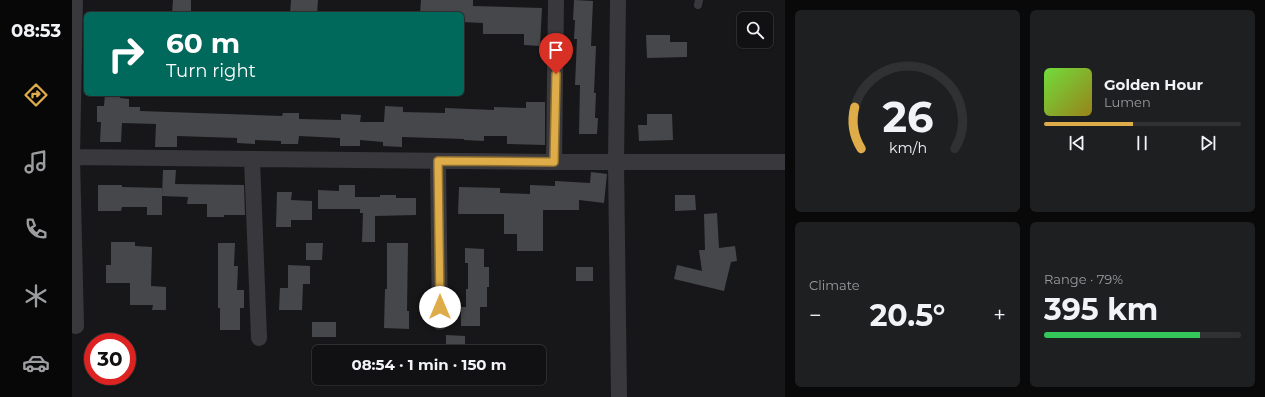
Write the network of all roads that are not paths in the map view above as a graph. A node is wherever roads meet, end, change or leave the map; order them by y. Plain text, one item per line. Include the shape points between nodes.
1 (75, 0) edge
2 (556, 0) edge
3 (618, 0) edge
4 (72, 157) edge
5 (252, 159) junction
6 (438, 161) junction
7 (554, 162) junction
8 (616, 162) junction
9 (785, 162) edge
10 (440, 322) dead end
11 (76, 326) dead end
12 (259, 338) dead end
13 (619, 397) edge

1 - 4 street
2 - 7 street
3 - 8 street
4 - 5 street
4 - 11 street
5 - 6 street
5 - 12 street
6 - 7 street
6 - 10 street
7 - 8 street
8 - 9 street
8 - 13 street

